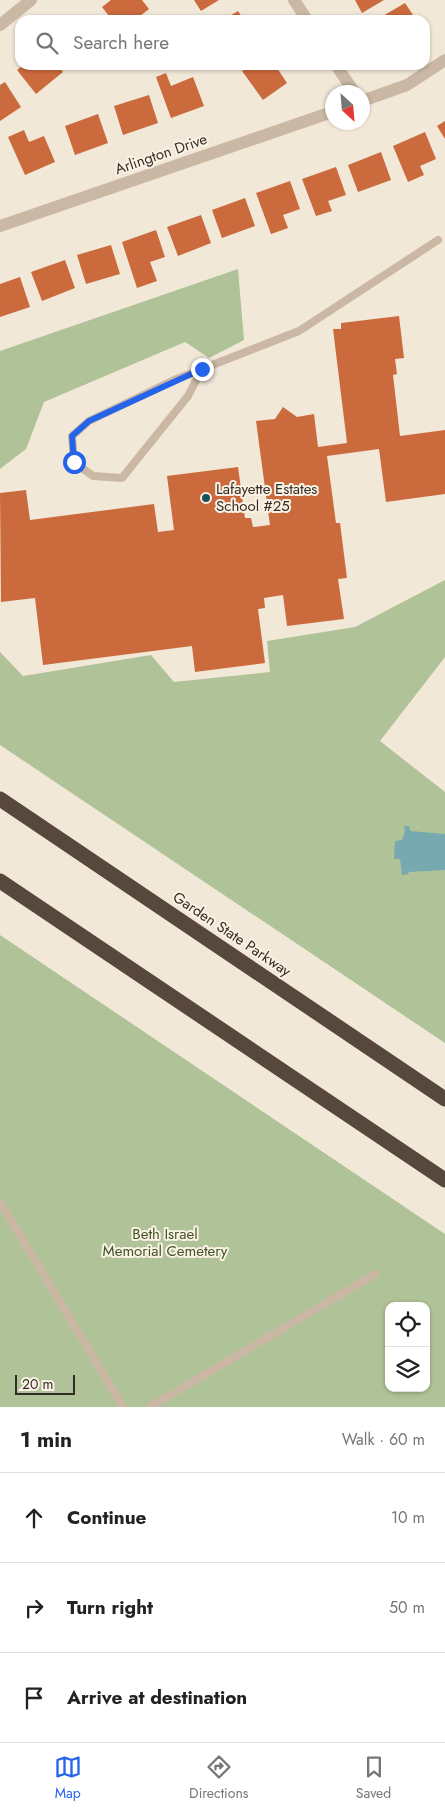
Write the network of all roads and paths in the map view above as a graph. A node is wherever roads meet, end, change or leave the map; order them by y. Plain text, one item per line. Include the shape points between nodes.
1 (31, 0) edge
2 (294, 0) edge
3 (304, 15) edge
4 (0, 25) edge
5 (445, 60) edge
6 (339, 70) edge
7 (430, 70) edge
8 (430, 70) edge
9 (349, 85) edge
10 (370, 98) edge
11 (325, 114) edge
12 (0, 226) edge
13 (438, 240) dead end
14 (202, 369) junction
15 (0, 799) edge
16 (0, 881) edge
17 (445, 1099) edge
18 (445, 1180) edge
19 (0, 1202) edge
20 (375, 1274) dead end
21 (123, 1407) edge
22 (150, 1407) edge

1 - 4 street
2 - 3 street
5 - 7 street
6 - 9 street
8 - 10 street via 407,85
11 - 12 street, Arlington Drive
13 - 14 lane via 299,330
14 - 14 lane via 89,421 72,436 74,462 93,476 122,478 188,396
15 - 17 highway, Garden State Parkway
16 - 18 highway
19 - 21 lane
20 - 22 lane

